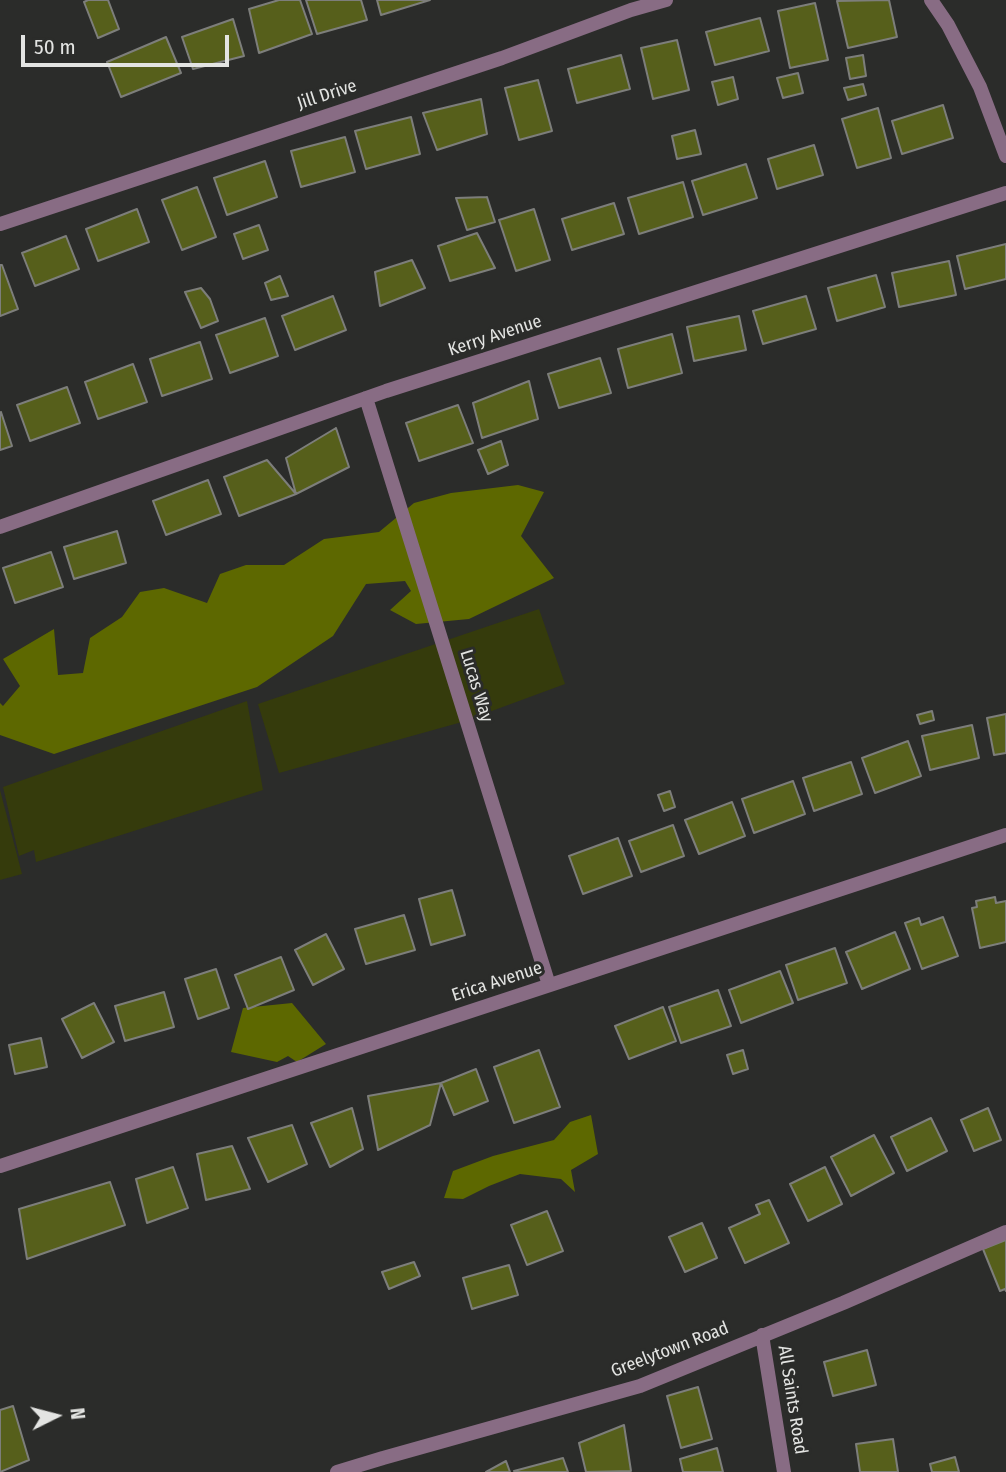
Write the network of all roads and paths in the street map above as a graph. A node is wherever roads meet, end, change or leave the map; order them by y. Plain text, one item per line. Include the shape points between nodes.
1 (666, 0) edge
2 (931, 0) edge
3 (629, 5) edge
4 (1006, 156) edge
5 (1006, 193) edge
6 (0, 224) edge
7 (366, 398) junction
8 (0, 527) edge
9 (1006, 835) edge
10 (549, 985) junction
11 (0, 1166) edge
12 (1006, 1232) edge
13 (762, 1335) junction
14 (337, 1472) edge
15 (784, 1472) edge

1 - 3 street, Jill Drive
2 - 4 street via 980,87
3 - 6 street, Jill Drive via 502,58
5 - 7 street, Kerry Avenue
7 - 8 street, Kerry Avenue
7 - 10 street, Lucas Way
9 - 10 street, Erica Avenue
10 - 11 street, Erica Avenue
12 - 13 street, Greelytown Road
13 - 14 street, Greelytown Road via 640,1385
13 - 15 street, All Saints Road

